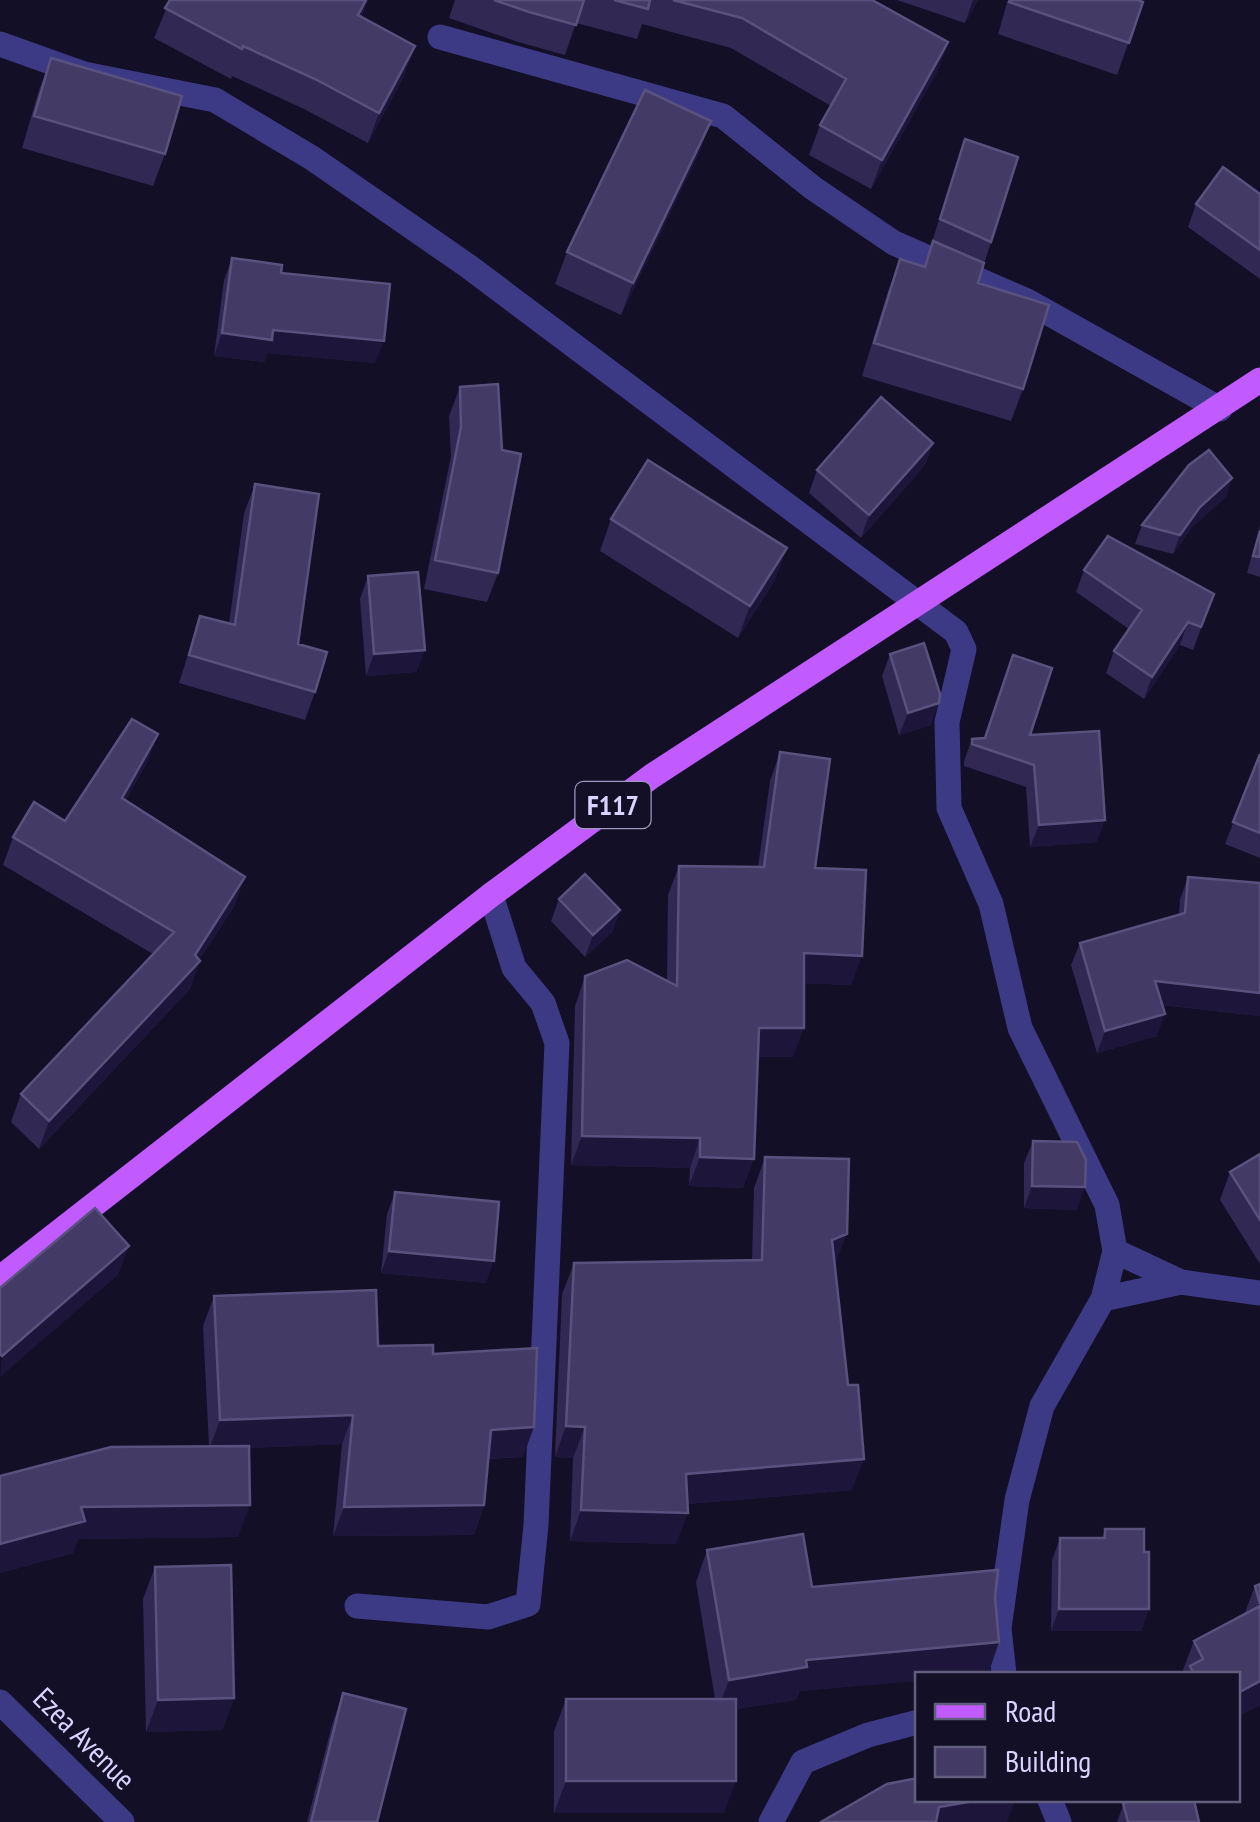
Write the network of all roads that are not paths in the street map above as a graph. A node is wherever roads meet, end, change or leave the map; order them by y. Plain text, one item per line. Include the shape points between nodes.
1 (440, 36) dead end
2 (0, 44) edge
3 (1260, 380) edge
4 (1220, 408) junction
5 (915, 602) junction
6 (491, 895) junction
7 (1115, 1251) junction
8 (0, 1278) edge
9 (1181, 1282) junction
10 (1260, 1293) edge
11 (1102, 1299) junction
12 (357, 1606) dead end
13 (1004, 1672) edge
14 (0, 1702) edge
15 (915, 1723) edge
16 (122, 1822) edge
17 (771, 1822) edge

1 - 4 street via 724,116 894,243 1027,301
2 - 5 street via 84,74 215,100 312,158 484,278
3 - 4 main road, F117
4 - 5 main road, F117
5 - 6 main road, F117 via 652,776
5 - 7 street via 956,632 964,649 947,722 949,808 992,904 1020,1028 1107,1205
6 - 8 main road, F117
6 - 12 street via 514,968 543,1003 557,1044 528,1604 488,1618
7 - 9 street
7 - 11 street
9 - 10 street
9 - 11 street
11 - 13 street via 1042,1406 1016,1500 999,1628
14 - 16 street, Ezea Avenue
15 - 17 street via 803,1762

